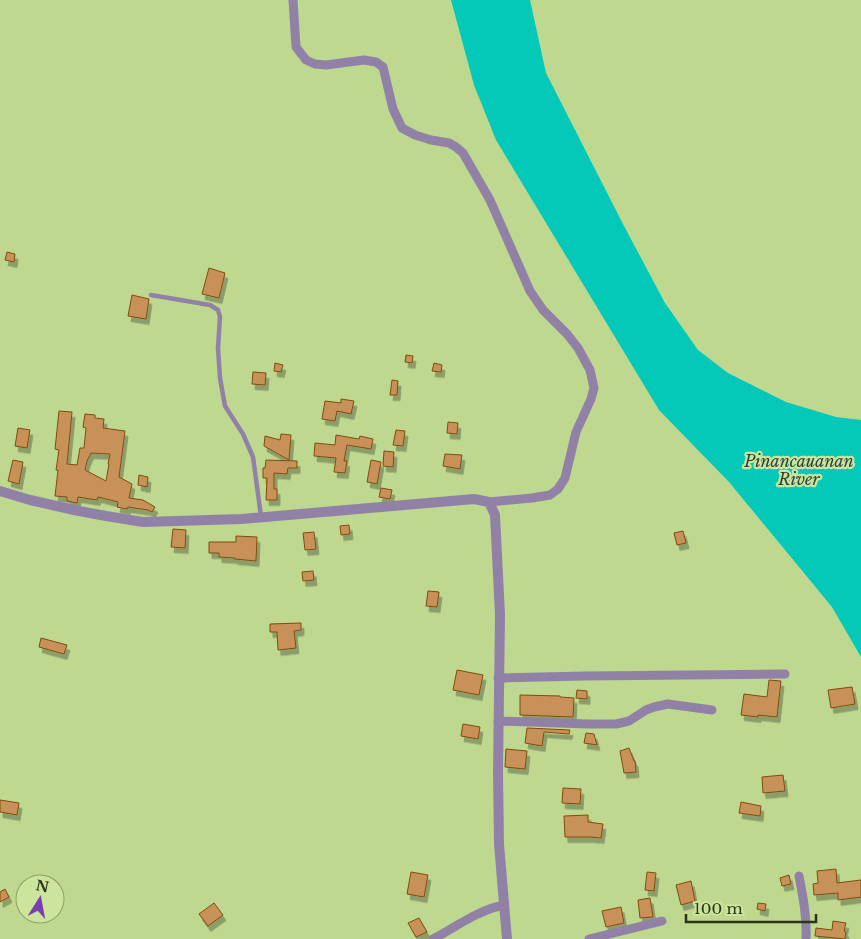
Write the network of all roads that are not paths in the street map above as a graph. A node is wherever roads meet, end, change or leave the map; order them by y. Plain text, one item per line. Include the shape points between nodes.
1 (293, 0) edge
2 (151, 295) dead end
3 (0, 491) edge
4 (489, 502) junction
5 (262, 518) junction
6 (784, 674) dead end
7 (498, 678) junction
8 (712, 710) dead end
9 (498, 722) junction
10 (798, 876) dead end
11 (504, 905) junction
12 (662, 922) dead end
13 (446, 935) edge
14 (433, 939) edge
15 (507, 939) edge
16 (589, 939) edge
17 (806, 939) edge

1 - 4 street via 296,46 306,60 326,65 364,60 376,62 383,67 393,109 402,128 449,144 463,153 490,200 530,291 578,348 590,370 594,388 591,400 576,432 565,478 558,489 550,495
2 - 5 lane via 210,305 218,310 220,378 225,406 253,457
3 - 5 street via 74,510 143,522
4 - 5 street via 474,499
4 - 7 street via 494,515 500,615
6 - 7 street
7 - 9 street
8 - 9 street via 668,704 616,724
9 - 11 street via 499,844
10 - 17 street via 805,904
11 - 13 street via 476,914
11 - 15 street
12 - 16 street
13 - 14 street

